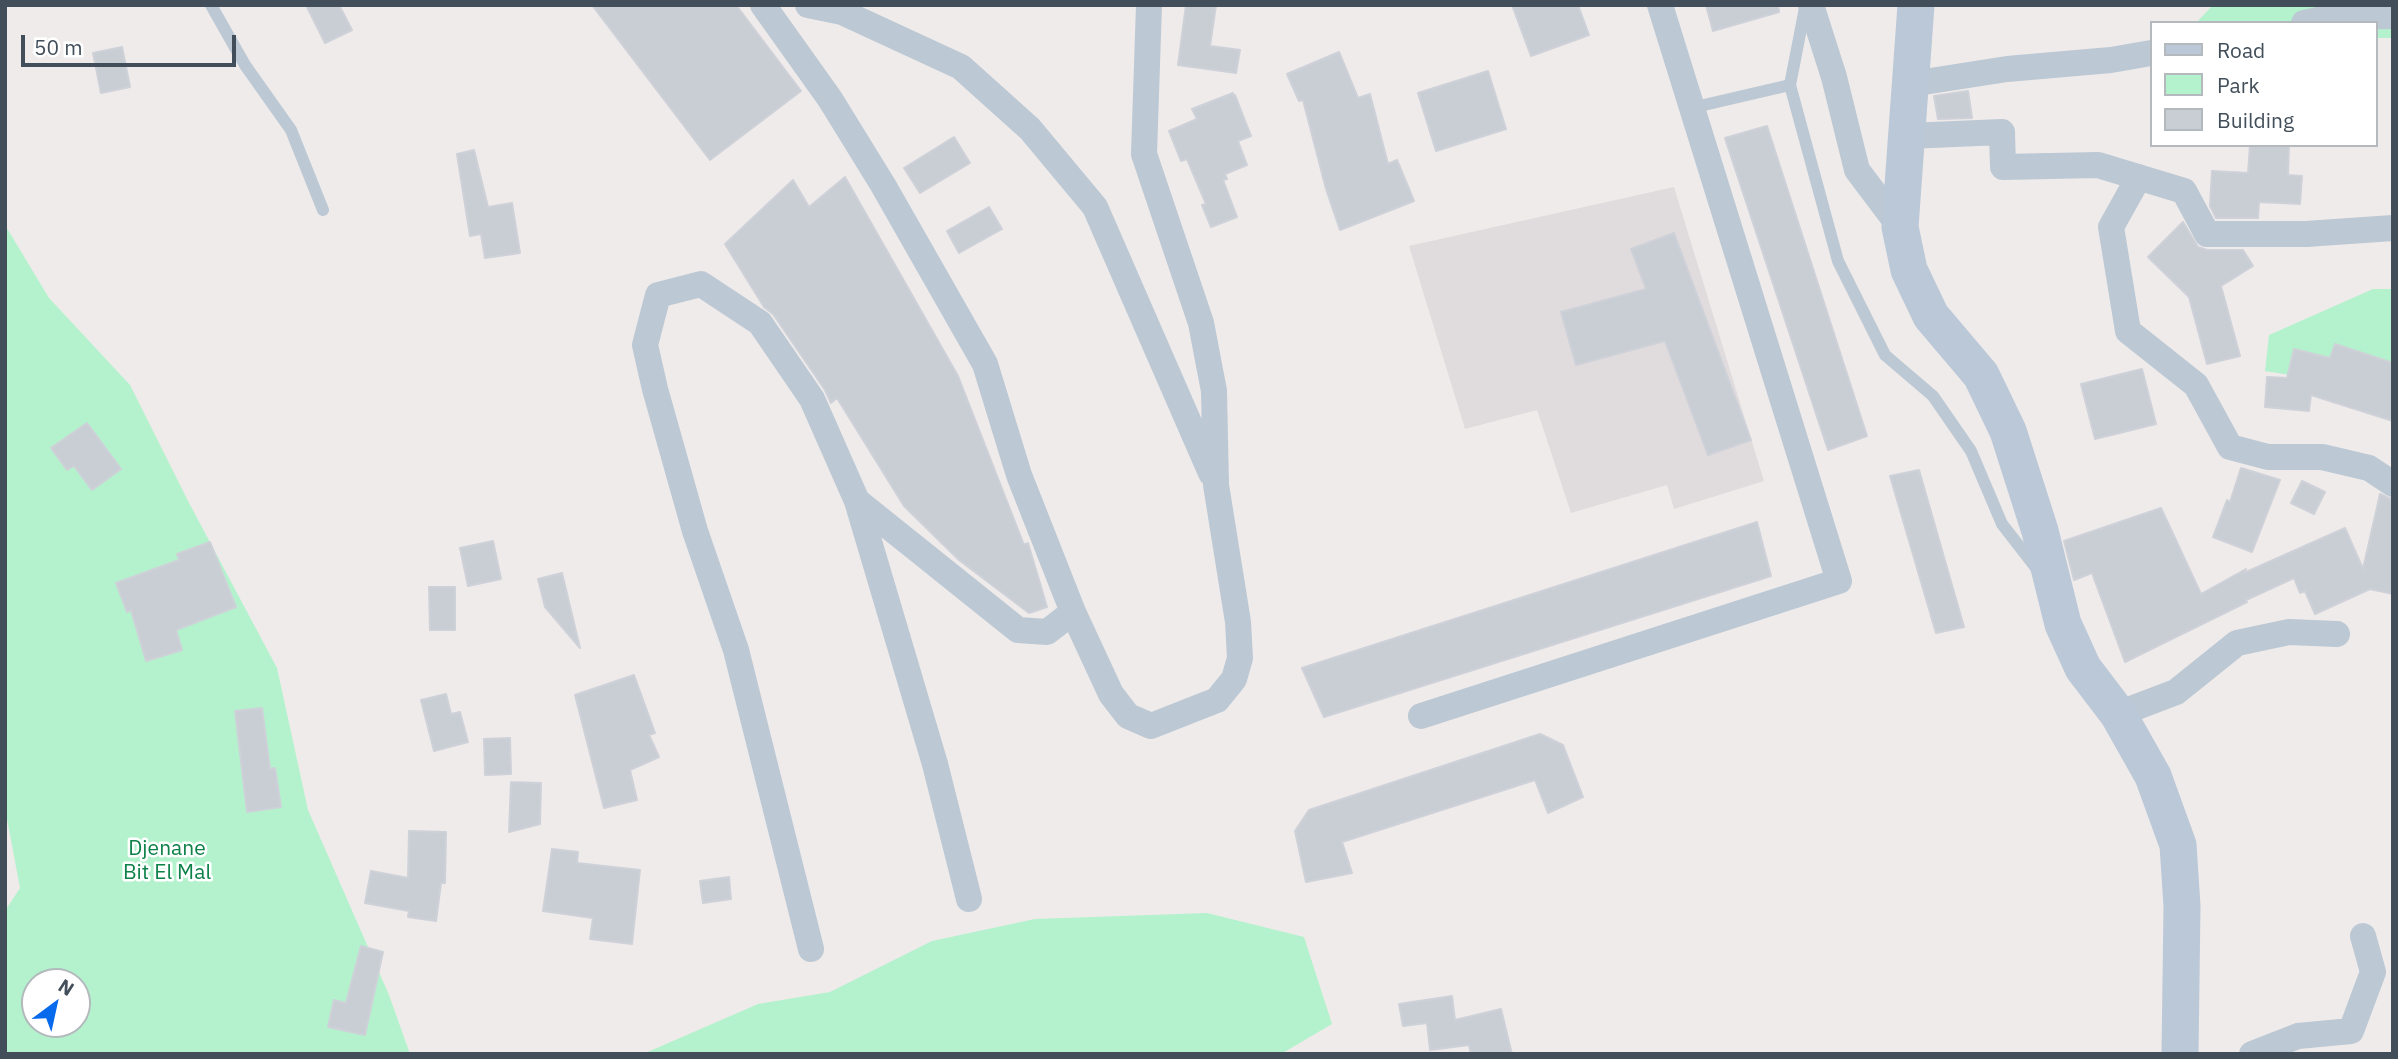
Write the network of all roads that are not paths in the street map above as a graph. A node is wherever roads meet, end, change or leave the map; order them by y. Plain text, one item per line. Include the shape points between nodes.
1 (211, 5) edge
2 (763, 5) edge
3 (808, 5) edge
4 (1149, 5) edge
5 (1660, 5) edge
6 (1808, 5) edge
7 (1916, 5) edge
8 (2393, 16) edge
9 (2313, 21) edge
10 (2150, 53) edge
11 (1911, 84) junction
12 (1790, 85) junction
13 (1691, 108) junction
14 (1908, 136) junction
15 (2139, 177) junction
16 (323, 210) dead end
17 (1900, 227) junction
18 (2393, 228) edge
19 (2393, 484) edge
20 (1216, 485) junction
21 (857, 501) junction
22 (2054, 592) junction
23 (1073, 612) junction
24 (2337, 634) dead end
25 (2118, 713) junction
26 (1421, 716) dead end
27 (969, 899) dead end
28 (2363, 936) dead end
29 (811, 949) dead end
30 (2180, 1054) edge
31 (2252, 1054) edge

1 - 16 lane via 245,65 291,130
2 - 23 street via 830,99 985,364 1019,475
3 - 20 street via 842,12 961,67 1030,129 1095,207
4 - 20 street via 1144,154 1201,323 1214,391
5 - 13 street
6 - 12 lane
6 - 17 street via 1834,77 1857,170
7 - 11 street
8 - 9 street
10 - 11 street via 2007,68
11 - 14 street
12 - 13 lane
12 - 22 lane via 1838,261 1885,355 1933,396 1971,451 2002,524
13 - 26 street via 1839,581
14 - 15 street via 2003,132 2003,167 2098,165
14 - 17 street
15 - 18 street via 2184,191 2207,234
15 - 19 street via 2111,227 2128,331 2196,385 2230,447 2268,457 2322,457 2369,468
17 - 22 street via 1909,270 1931,316 1981,376 2008,431
20 - 23 street via 1240,658 1234,679 1217,700 1151,726 1128,716 1111,694
21 - 23 street via 1018,630 1047,632
21 - 27 street via 935,764
21 - 29 street via 812,399 760,323 701,284 658,295 645,345 655,389 695,531 736,650
22 - 25 street via 2083,668
24 - 25 street via 2289,632 2237,643 2176,692
25 - 30 street via 2153,776 2178,845
28 - 31 street via 2374,972 2351,1031 2298,1036

